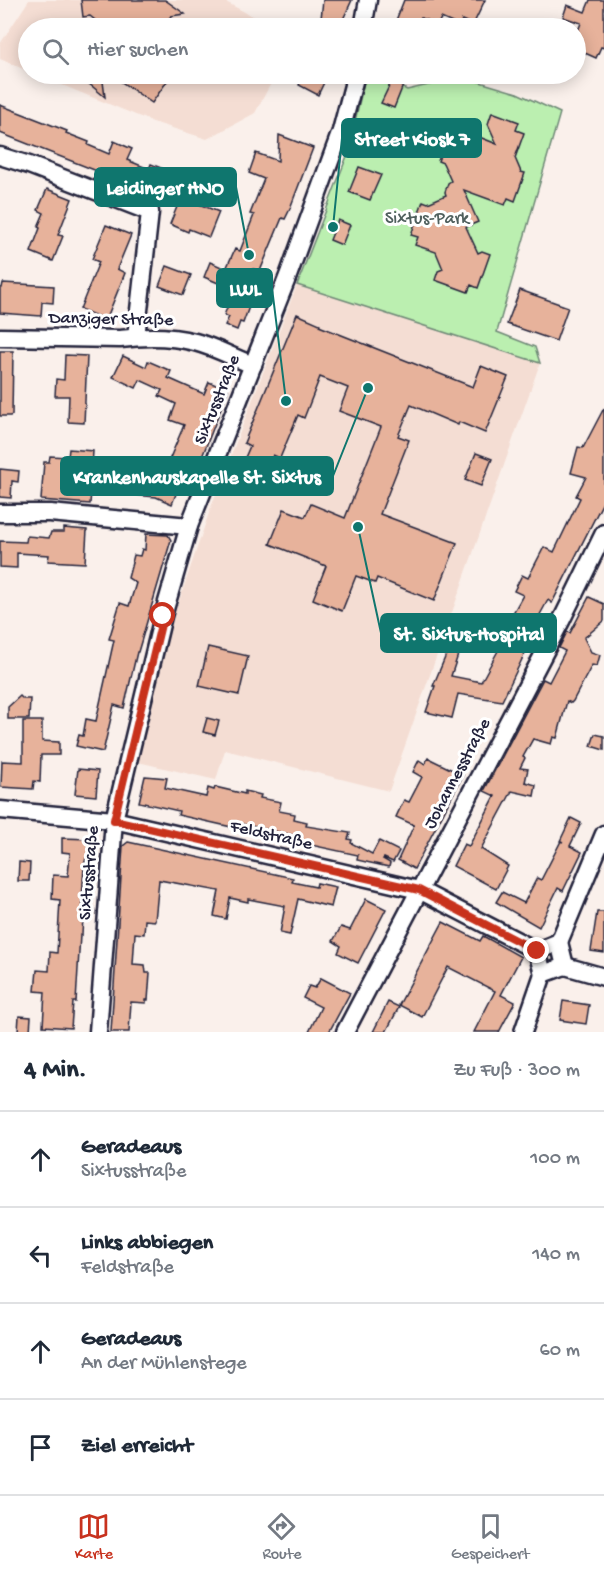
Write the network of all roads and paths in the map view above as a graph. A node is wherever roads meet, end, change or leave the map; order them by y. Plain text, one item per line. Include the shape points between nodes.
1 (368, 0) edge
2 (365, 18) edge
3 (353, 84) edge
4 (0, 156) edge
5 (0, 337) edge
6 (136, 337) junction
7 (253, 365) junction
8 (0, 513) edge
9 (189, 526) junction
10 (604, 533) edge
11 (0, 810) edge
12 (114, 820) junction
13 (604, 834) edge
14 (419, 890) junction
15 (559, 942) junction
16 (537, 951) junction
17 (566, 966) junction
18 (543, 974) junction
19 (604, 977) edge
20 (98, 1032) edge
21 (345, 1032) edge
22 (523, 1032) edge

1 - 2 street
3 - 7 street, Sixtusstraße via 341,131
4 - 6 street via 150,212
5 - 6 street, Danziger Straße
6 - 7 street, Danziger Straße via 196,342
7 - 9 street, Sixtusstraße
8 - 9 street via 50,513
9 - 12 street, Sixtusstraße via 149,669
10 - 14 street, Johannesstraße
11 - 12 street, Feldstraße
12 - 14 street, Feldstraße
12 - 20 street, Sixtusstraße
13 - 15 street
14 - 16 street, Feldstraße
14 - 21 street, Johannesstraße
15 - 16 street
15 - 17 street
16 - 18 street
17 - 18 street
17 - 19 street
18 - 22 street

